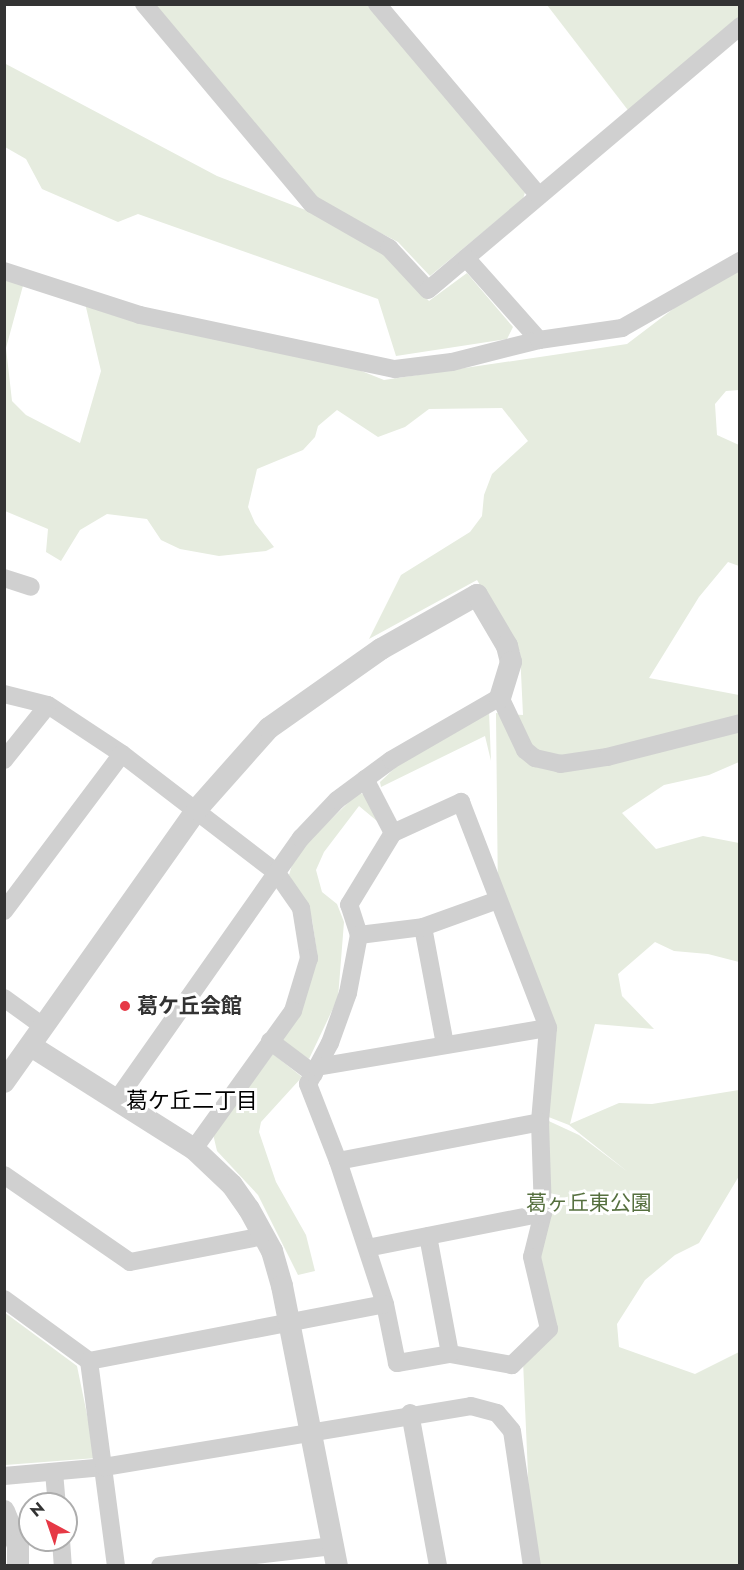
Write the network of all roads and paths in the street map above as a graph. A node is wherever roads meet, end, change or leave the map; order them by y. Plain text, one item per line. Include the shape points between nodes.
1 (144, 4) edge
2 (377, 4) edge
3 (740, 26) edge
4 (539, 196) junction
5 (466, 258) junction
6 (740, 261) edge
7 (4, 271) edge
8 (538, 340) junction
9 (4, 578) edge
10 (31, 587) dead end
11 (4, 694) edge
12 (500, 697) junction
13 (48, 705) junction
14 (740, 723) edge
15 (122, 754) junction
16 (4, 760) edge
17 (365, 778) junction
18 (197, 809) junction
19 (393, 833) junction
20 (276, 872) junction
21 (498, 900) junction
22 (4, 911) edge
23 (423, 927) junction
24 (359, 935) junction
25 (4, 998) edge
26 (44, 1027) junction
27 (548, 1028) junction
28 (270, 1041) junction
29 (445, 1045) junction
30 (31, 1046) junction
31 (315, 1071) junction
32 (4, 1082) edge
33 (116, 1101) junction
34 (540, 1122) junction
35 (194, 1149) junction
36 (338, 1161) junction
37 (4, 1175) edge
38 (543, 1213) junction
39 (264, 1236) junction
40 (428, 1236) junction
41 (367, 1248) junction
42 (4, 1299) edge
43 (385, 1304) junction
44 (290, 1323) junction
45 (450, 1354) junction
46 (89, 1361) junction
47 (410, 1413) junction
48 (312, 1432) junction
49 (104, 1467) junction
50 (54, 1472) junction
51 (4, 1476) edge
52 (56, 1492) edge
53 (4, 1511) edge
54 (335, 1556) edge
55 (18, 1566) edge
56 (116, 1566) edge
57 (160, 1566) edge
58 (438, 1566) edge
59 (532, 1566) edge

1 - 5 street via 312,204 389,248 428,290
2 - 4 street
3 - 4 street
4 - 5 street
5 - 8 street
6 - 8 street via 622,328
7 - 8 street via 140,315 386,369 452,362
9 - 10 street
11 - 13 street
12 - 14 street via 525,750 535,758 560,764 607,757
12 - 17 street
12 - 18 street via 511,663 507,646 477,595 381,649 269,728
13 - 15 street
13 - 16 street
15 - 18 street
15 - 22 street
17 - 19 street
17 - 20 street via 301,837
18 - 20 street
18 - 26 street
19 - 21 street via 461,802
19 - 24 street via 348,905
20 - 28 street via 301,908 309,958 293,1011
20 - 33 street
21 - 23 street
21 - 27 street
23 - 24 street
23 - 29 street
24 - 31 street via 348,993
25 - 26 street
26 - 30 street
27 - 29 street
27 - 34 street
28 - 31 street
28 - 35 street
29 - 31 street
30 - 32 street
30 - 33 street
31 - 36 street via 308,1084
33 - 35 street
34 - 36 street
34 - 38 street
35 - 39 street via 232,1185
36 - 41 street
37 - 39 street via 130,1262
38 - 40 street
38 - 45 street via 532,1257 549,1329 512,1365
39 - 44 street
40 - 41 street
40 - 45 street
41 - 43 street
42 - 46 street
43 - 44 street
43 - 45 street via 397,1363
44 - 46 street
44 - 48 street
46 - 49 street
47 - 48 street
47 - 58 street
47 - 59 street via 471,1406 497,1413 512,1431
48 - 49 street
48 - 54 street
49 - 50 street
49 - 56 street
50 - 51 street
50 - 52 street
53 - 55 street via 18,1545
54 - 57 street

